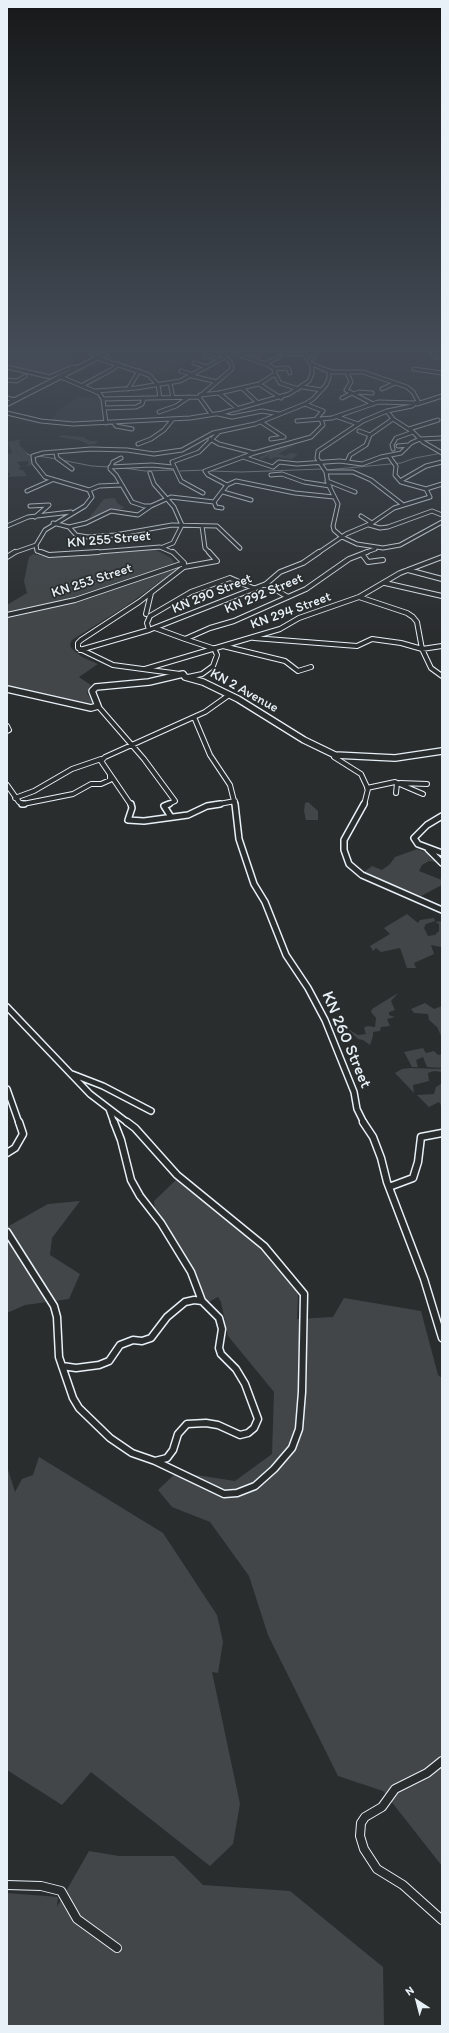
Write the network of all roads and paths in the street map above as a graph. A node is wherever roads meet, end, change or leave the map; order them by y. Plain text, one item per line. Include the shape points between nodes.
1 (184, 449) edge
2 (202, 449) edge
3 (238, 449) edge
4 (268, 449) edge
5 (320, 449) edge
6 (359, 449) edge
7 (406, 449) edge
8 (56, 453) junction
9 (254, 453) junction
10 (390, 456) junction
11 (242, 457) junction
12 (121, 458) dead end
13 (346, 462) junction
14 (442, 462) edge
15 (320, 463) junction
16 (110, 466) junction
17 (173, 467) junction
18 (72, 469) dead end
19 (326, 472) junction
20 (150, 473) dead end
21 (271, 475) dead end
22 (52, 480) junction
23 (327, 481) junction
24 (400, 481) junction
25 (442, 484) edge
26 (121, 485) junction
27 (227, 485) junction
28 (330, 486) junction
29 (426, 489) junction
30 (89, 490) junction
31 (27, 491) dead end
32 (223, 492) junction
33 (355, 492) dead end
34 (203, 493) dead end
35 (334, 496) junction
36 (168, 498) junction
37 (251, 500) dead end
38 (214, 502) junction
39 (402, 504) junction
40 (30, 506) dead end
41 (151, 506) junction
42 (222, 508) dead end
43 (76, 511) junction
44 (442, 515) edge
45 (361, 516) dead end
46 (34, 517) junction
47 (442, 522) edge
48 (53, 523) junction
49 (372, 523) junction
50 (182, 525) junction
51 (368, 525) junction
52 (7, 526) edge
53 (202, 526) junction
54 (69, 527) junction
55 (342, 537) junction
56 (36, 545) junction
57 (163, 547) junction
58 (240, 548) dead end
59 (376, 548) junction
60 (362, 554) junction
61 (7, 557) edge
62 (442, 557) edge
63 (383, 560) dead end
64 (184, 565) junction
65 (408, 570) junction
66 (442, 579) edge
67 (385, 583) junction
68 (266, 584) junction
69 (255, 589) junction
70 (151, 593) junction
71 (442, 596) edge
72 (288, 597) junction
73 (359, 597) junction
74 (146, 614) dead end
75 (7, 616) edge
76 (155, 628) junction
77 (149, 630) junction
78 (250, 638) junction
79 (185, 639) junction
80 (222, 646) junction
81 (442, 646) edge
82 (213, 648) junction
83 (422, 649) junction
84 (80, 650) junction
85 (311, 667) dead end
86 (141, 670) junction
87 (186, 676) junction
88 (442, 676) edge
89 (7, 689) edge
90 (229, 695) junction
91 (98, 706) junction
92 (194, 717) junction
93 (7, 726) edge
94 (7, 731) edge
95 (132, 746) junction
96 (442, 751) edge
97 (335, 755) junction
98 (101, 759) junction
99 (110, 775) junction
100 (396, 783) junction
101 (427, 784) dead end
102 (7, 785) edge
103 (367, 788) junction
104 (396, 793) dead end
105 (423, 794) dead end
106 (16, 798) junction
107 (234, 800) junction
108 (442, 816) edge
109 (171, 818) junction
110 (426, 847) junction
111 (442, 853) edge
112 (442, 863) edge
113 (442, 910) edge
114 (7, 1007) edge
115 (70, 1074) junction
116 (7, 1089) edge
117 (109, 1109) junction
118 (151, 1111) dead end
119 (442, 1133) edge
120 (7, 1153) edge
121 (389, 1187) junction
122 (7, 1232) edge
123 (202, 1302) junction
124 (442, 1338) edge
125 (62, 1366) junction
126 (155, 1461) junction
127 (442, 1761) edge
128 (7, 1885) edge
129 (442, 1920) edge
130 (117, 1948) dead end

1 - 8 street via 154,454 91,449
2 - 17 street via 193,456 172,461
3 - 9 street
4 - 9 street
5 - 15 street via 316,456
6 - 13 street via 350,455
7 - 10 street
8 - 18 street via 56,458
8 - 22 street via 33,456 34,463 42,475
9 - 11 street
10 - 13 street via 366,463
10 - 24 street via 396,466 395,475
11 - 15 street via 273,467 279,462
11 - 27 street via 206,471 208,475
12 - 16 street
13 - 15 street
14 - 24 street via 426,466
15 - 19 street
16 - 17 street
16 - 26 street
17 - 34 street via 181,481
19 - 23 street
19 - 39 street via 353,472 371,480
20 - 36 street via 154,484
21 - 28 street via 282,474 304,482
22 - 30 street
22 - 31 street
23 - 28 street
23 - 33 street
24 - 29 street
25 - 29 street
26 - 30 street via 100,486
26 - 41 street via 132,502
27 - 32 street
27 - 35 street via 237,481 295,493
28 - 35 street
29 - 39 street, KN 290 Street via 430,497
30 - 43 street, KN 255 Street via 92,500
32 - 37 street
32 - 38 street
35 - 55 street via 338,507 333,526
36 - 38 street
36 - 41 street
36 - 50 street
38 - 42 street via 216,508
39 - 49 street, KN 290 Street
40 - 46 street via 49,505
41 - 54 street via 138,515 111,511 86,523
43 - 46 street
43 - 48 street, KN 255 Street
44 - 51 street via 432,511 388,527
45 - 49 street
46 - 52 street
47 - 59 street via 400,545
48 - 54 street
48 - 56 street, KN 255 Street via 45,530
49 - 51 street, KN 290 Street
50 - 53 street
50 - 54 street via 88,537 76,535
50 - 57 street via 173,543
51 - 55 street, KN 290 Street
53 - 58 street via 219,527
53 - 64 street, KN 253 Street via 205,548 217,561 197,566
55 - 59 street
55 - 68 street, KN 290 Street via 303,563 280,572
56 - 57 street, KN 255 Street via 35,549 40,553 54,555
56 - 61 street
57 - 64 street, KN 255 Street via 172,551
59 - 60 street, KN 292 Street
60 - 63 street via 368,562
60 - 72 street, KN 292 Street via 342,563 317,583
62 - 65 street, KN 294 Street
64 - 70 street
64 - 75 street, KN 253 Street via 75,600
65 - 66 street
65 - 67 street, KN 294 Street
67 - 71 street
67 - 73 street, KN 294 Street
68 - 69 street, KN 290 Street
68 - 72 street
69 - 76 street, KN 290 Street
69 - 77 street via 230,578 191,592 150,616 147,623
70 - 74 street
70 - 84 street via 81,640 77,646
72 - 79 street, KN 292 Street
73 - 78 street, KN 294 Street via 299,618 280,629
73 - 83 street via 413,618 420,628
76 - 77 street, KN 290 Street
76 - 79 street
77 - 84 street, KN 290 Street
78 - 80 street, KN 294 Street
78 - 83 street via 357,646 372,639
79 - 82 street
80 - 82 street, KN 294 Street
80 - 85 street via 285,661 298,671
81 - 83 street
82 - 86 street, KN 294 Street
82 - 87 street via 217,655 213,666 202,674
83 - 88 street via 431,668
84 - 86 street via 113,665
86 - 87 street
87 - 90 main road, KN 2 Avenue
87 - 91 main road, KN 2 Avenue via 96,687 92,691
89 - 91 main road via 69,704 91,708
90 - 92 street
90 - 97 main road, KN 2 Avenue via 304,740
91 - 95 street
92 - 95 street
92 - 107 street, KN 260 Street via 210,755 230,785
93 - 94 street
95 - 98 street
95 - 109 street via 176,801 164,806
96 - 97 main road, KN 2 Avenue via 395,758
97 - 103 street via 334,757 361,774
98 - 99 street
98 - 106 street via 72,768 34,791
99 - 106 street via 110,780 101,784 92,784 73,794 50,800 23,804
99 - 109 street via 131,803 128,820
100 - 101 street
100 - 103 street
100 - 104 street
100 - 105 street
102 - 106 street
103 - 113 street via 366,801 344,840 344,850 349,864 362,875
107 - 109 street
107 - 121 street, KN 260 Street via 239,839 254,884 265,902 286,955 325,1020 354,1092 359,1115 373,1137
108 - 110 street via 416,834 415,841
110 - 111 street
110 - 112 street
114 - 115 street
115 - 117 street
115 - 118 street via 103,1086
116 - 120 street via 23,1134 15,1148
117 - 123 street via 121,1140 131,1180 191,1272
117 - 126 street via 135,1128 177,1176 264,1246 304,1294 299,1429 292,1448 274,1469 255,1486 237,1493 224,1494
119 - 121 street via 421,1137 413,1178
121 - 124 street, KN 260 Street via 424,1279
122 - 125 street via 54,1306
123 - 125 street via 185,1302 167,1318 151,1338 133,1340 120,1345 109,1361 100,1365 76,1368
123 - 126 street via 219,1318 222,1329 220,1354 236,1369 245,1384 258,1419 254,1428 240,1435 218,1425 187,1424 178,1434 174,1450 167,1458
125 - 126 street via 79,1408 110,1438 132,1453
127 - 129 street via 427,1774 395,1789 382,1807 361,1822 360,1836 364,1849 376,1869 403,1885
128 - 130 street via 41,1886 61,1891 77,1919

